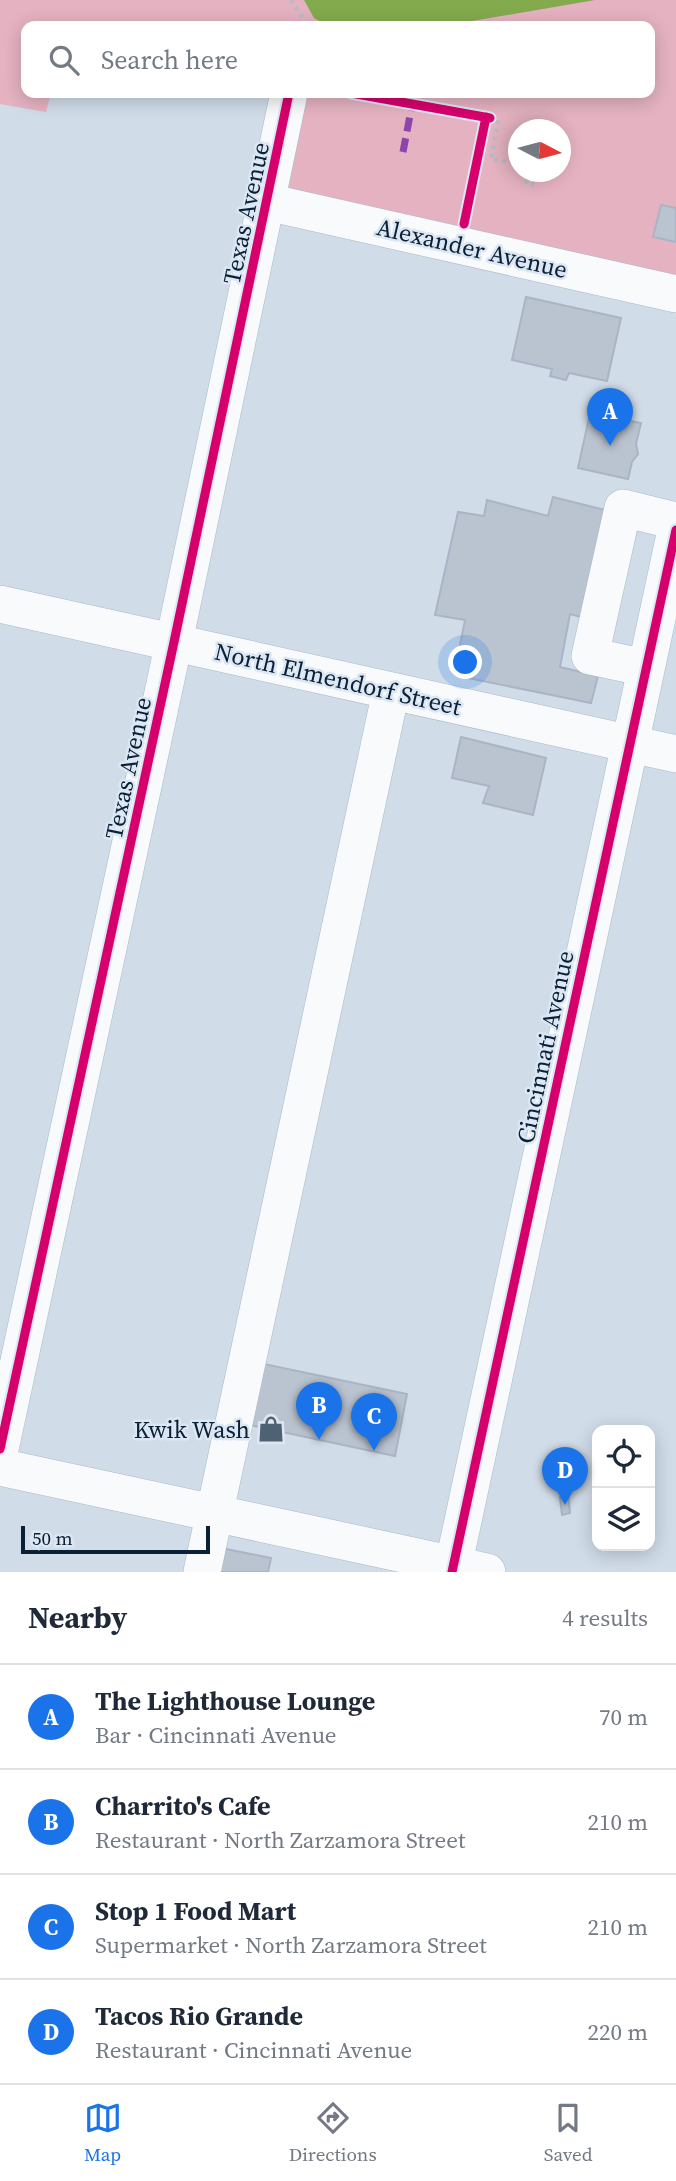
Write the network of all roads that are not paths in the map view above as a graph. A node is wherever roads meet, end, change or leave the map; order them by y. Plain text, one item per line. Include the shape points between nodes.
1 (288, 98) edge
2 (267, 202) junction
3 (676, 294) edge
4 (676, 521) edge
5 (676, 530) edge
6 (0, 604) edge
7 (174, 642) junction
8 (646, 668) junction
9 (391, 691) junction
10 (630, 744) junction
11 (676, 754) edge
12 (0, 1449) edge
13 (0, 1467) edge
14 (215, 1513) junction
15 (464, 1570) edge
16 (202, 1572) edge

1 - 2 street, Texas Avenue
2 - 3 street, Alexander Avenue
2 - 7 street, Texas Avenue
4 - 8 street via 623,508 590,656
5 - 8 street, Cincinnati Avenue
6 - 7 street, North Elmendorf Street
7 - 9 street, North Elmendorf Street
7 - 12 street, Texas Avenue
8 - 10 street, Cincinnati Avenue
9 - 10 street, North Elmendorf Street
9 - 14 street
10 - 11 street, North Elmendorf Street
10 - 15 street, Cincinnati Avenue
13 - 14 street
14 - 15 street
14 - 16 street

